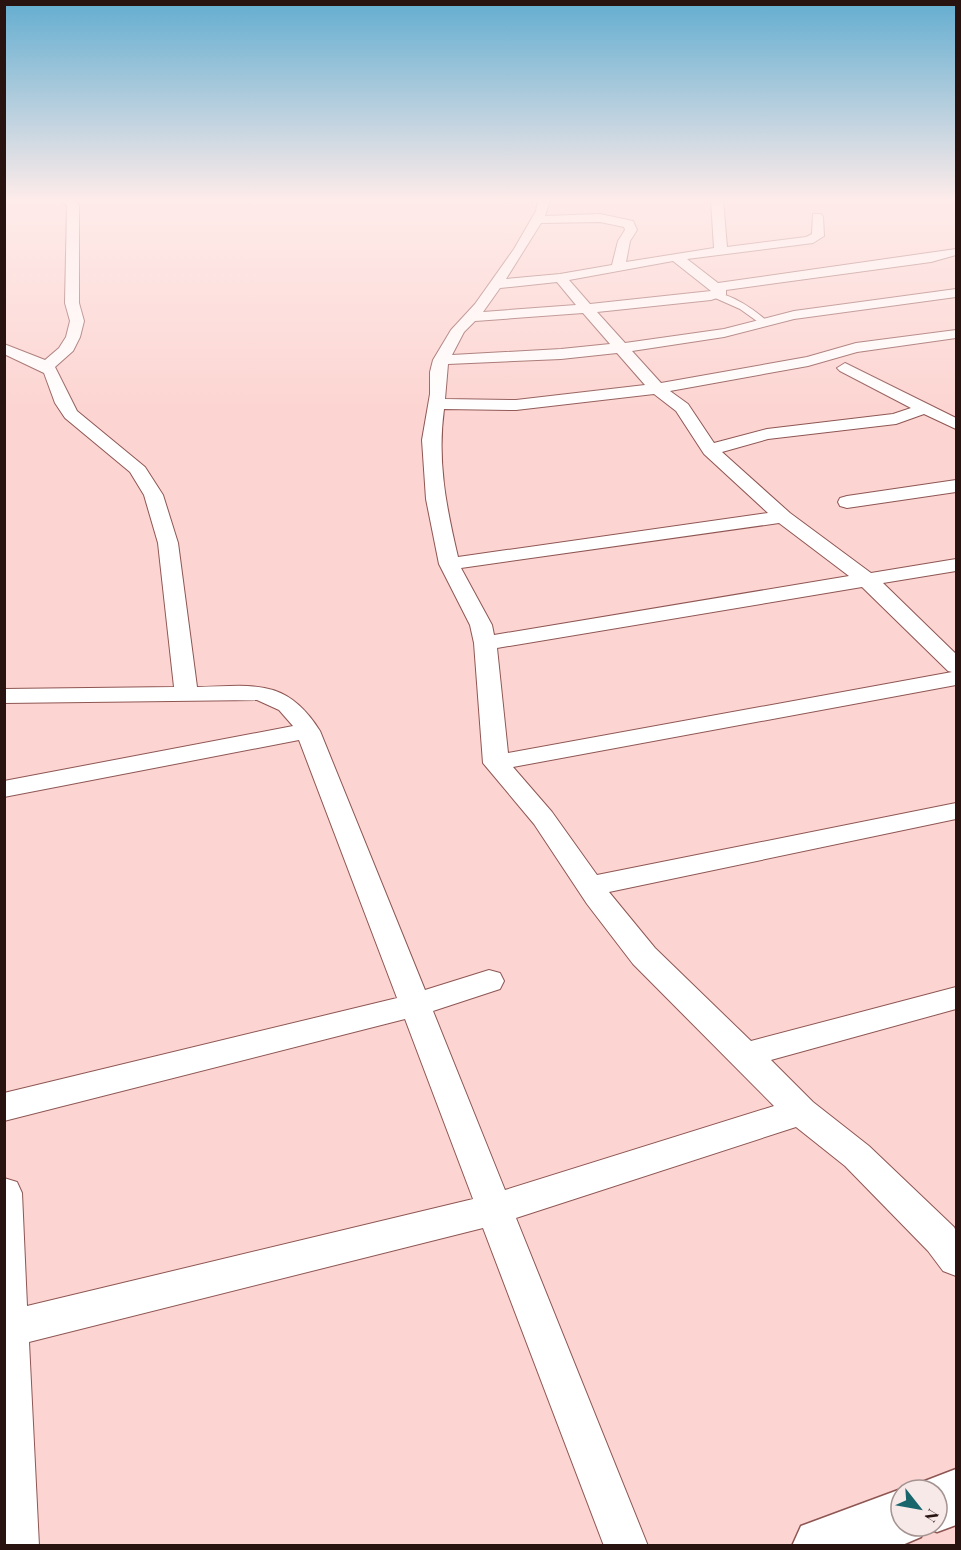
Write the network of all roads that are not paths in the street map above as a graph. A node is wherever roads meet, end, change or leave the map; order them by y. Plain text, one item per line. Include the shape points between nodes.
1 (71, 272) edge
2 (504, 272) edge
3 (590, 272) edge
4 (694, 272) edge
5 (838, 272) edge
6 (560, 278) junction
7 (496, 284) junction
8 (716, 291) junction
9 (957, 292) edge
10 (585, 309) junction
11 (471, 317) junction
12 (764, 322) junction
13 (957, 334) edge
14 (4, 348) edge
15 (618, 348) junction
16 (441, 360) junction
17 (45, 368) junction
18 (845, 368) dead end
19 (657, 389) junction
20 (435, 404) junction
21 (925, 408) junction
22 (952, 419) edge
23 (710, 450) junction
24 (957, 486) edge
25 (847, 502) dead end
26 (783, 518) junction
27 (450, 564) junction
28 (957, 565) edge
29 (866, 579) junction
30 (485, 643) junction
31 (957, 666) edge
32 (957, 678) edge
33 (186, 694) junction
34 (4, 696) edge
35 (308, 730) junction
36 (496, 763) junction
37 (4, 789) edge
38 (957, 811) edge
39 (591, 886) junction
40 (489, 981) dead end
41 (957, 998) edge
42 (415, 1005) junction
43 (745, 1054) junction
44 (4, 1107) edge
45 (801, 1112) junction
46 (4, 1192) edge
47 (495, 1209) junction
48 (957, 1259) edge
49 (7, 1329) edge
50 (889, 1521) edge
51 (17, 1545) edge
52 (626, 1545) edge
53 (821, 1545) edge

1 - 17 street via 77,321 73,337 65,351
2 - 7 street
3 - 6 street
4 - 8 street
5 - 8 street
6 - 7 street
6 - 10 street
7 - 11 street
8 - 10 street
8 - 12 lane
9 - 12 street
10 - 11 street
10 - 15 street
11 - 16 street via 458,330
12 - 15 street via 724,333
13 - 19 street via 856,348 808,361
14 - 17 street
15 - 16 street
15 - 19 street
16 - 20 street
17 - 33 street via 51,371 66,410 144,476 161,509 169,541
18 - 21 street
19 - 20 street via 516,405
19 - 23 street via 682,408
20 - 27 street via 431,440 434,487
21 - 22 street
21 - 23 street via 896,418 767,434
23 - 26 street
24 - 25 street
26 - 27 street
26 - 29 street
27 - 30 street via 481,625
28 - 29 street
29 - 30 street
29 - 31 street
30 - 36 street
32 - 36 street
33 - 34 street
33 - 35 street via 257,693 274,697 298,713
35 - 37 street
35 - 42 street
36 - 39 street via 543,818
38 - 39 street
39 - 43 street via 644,956
40 - 42 street
41 - 43 street
42 - 44 street
42 - 47 street
43 - 45 street
45 - 47 street
45 - 48 street via 857,1156
46 - 49 street
47 - 49 street
47 - 52 street
49 - 51 street
50 - 53 highway

